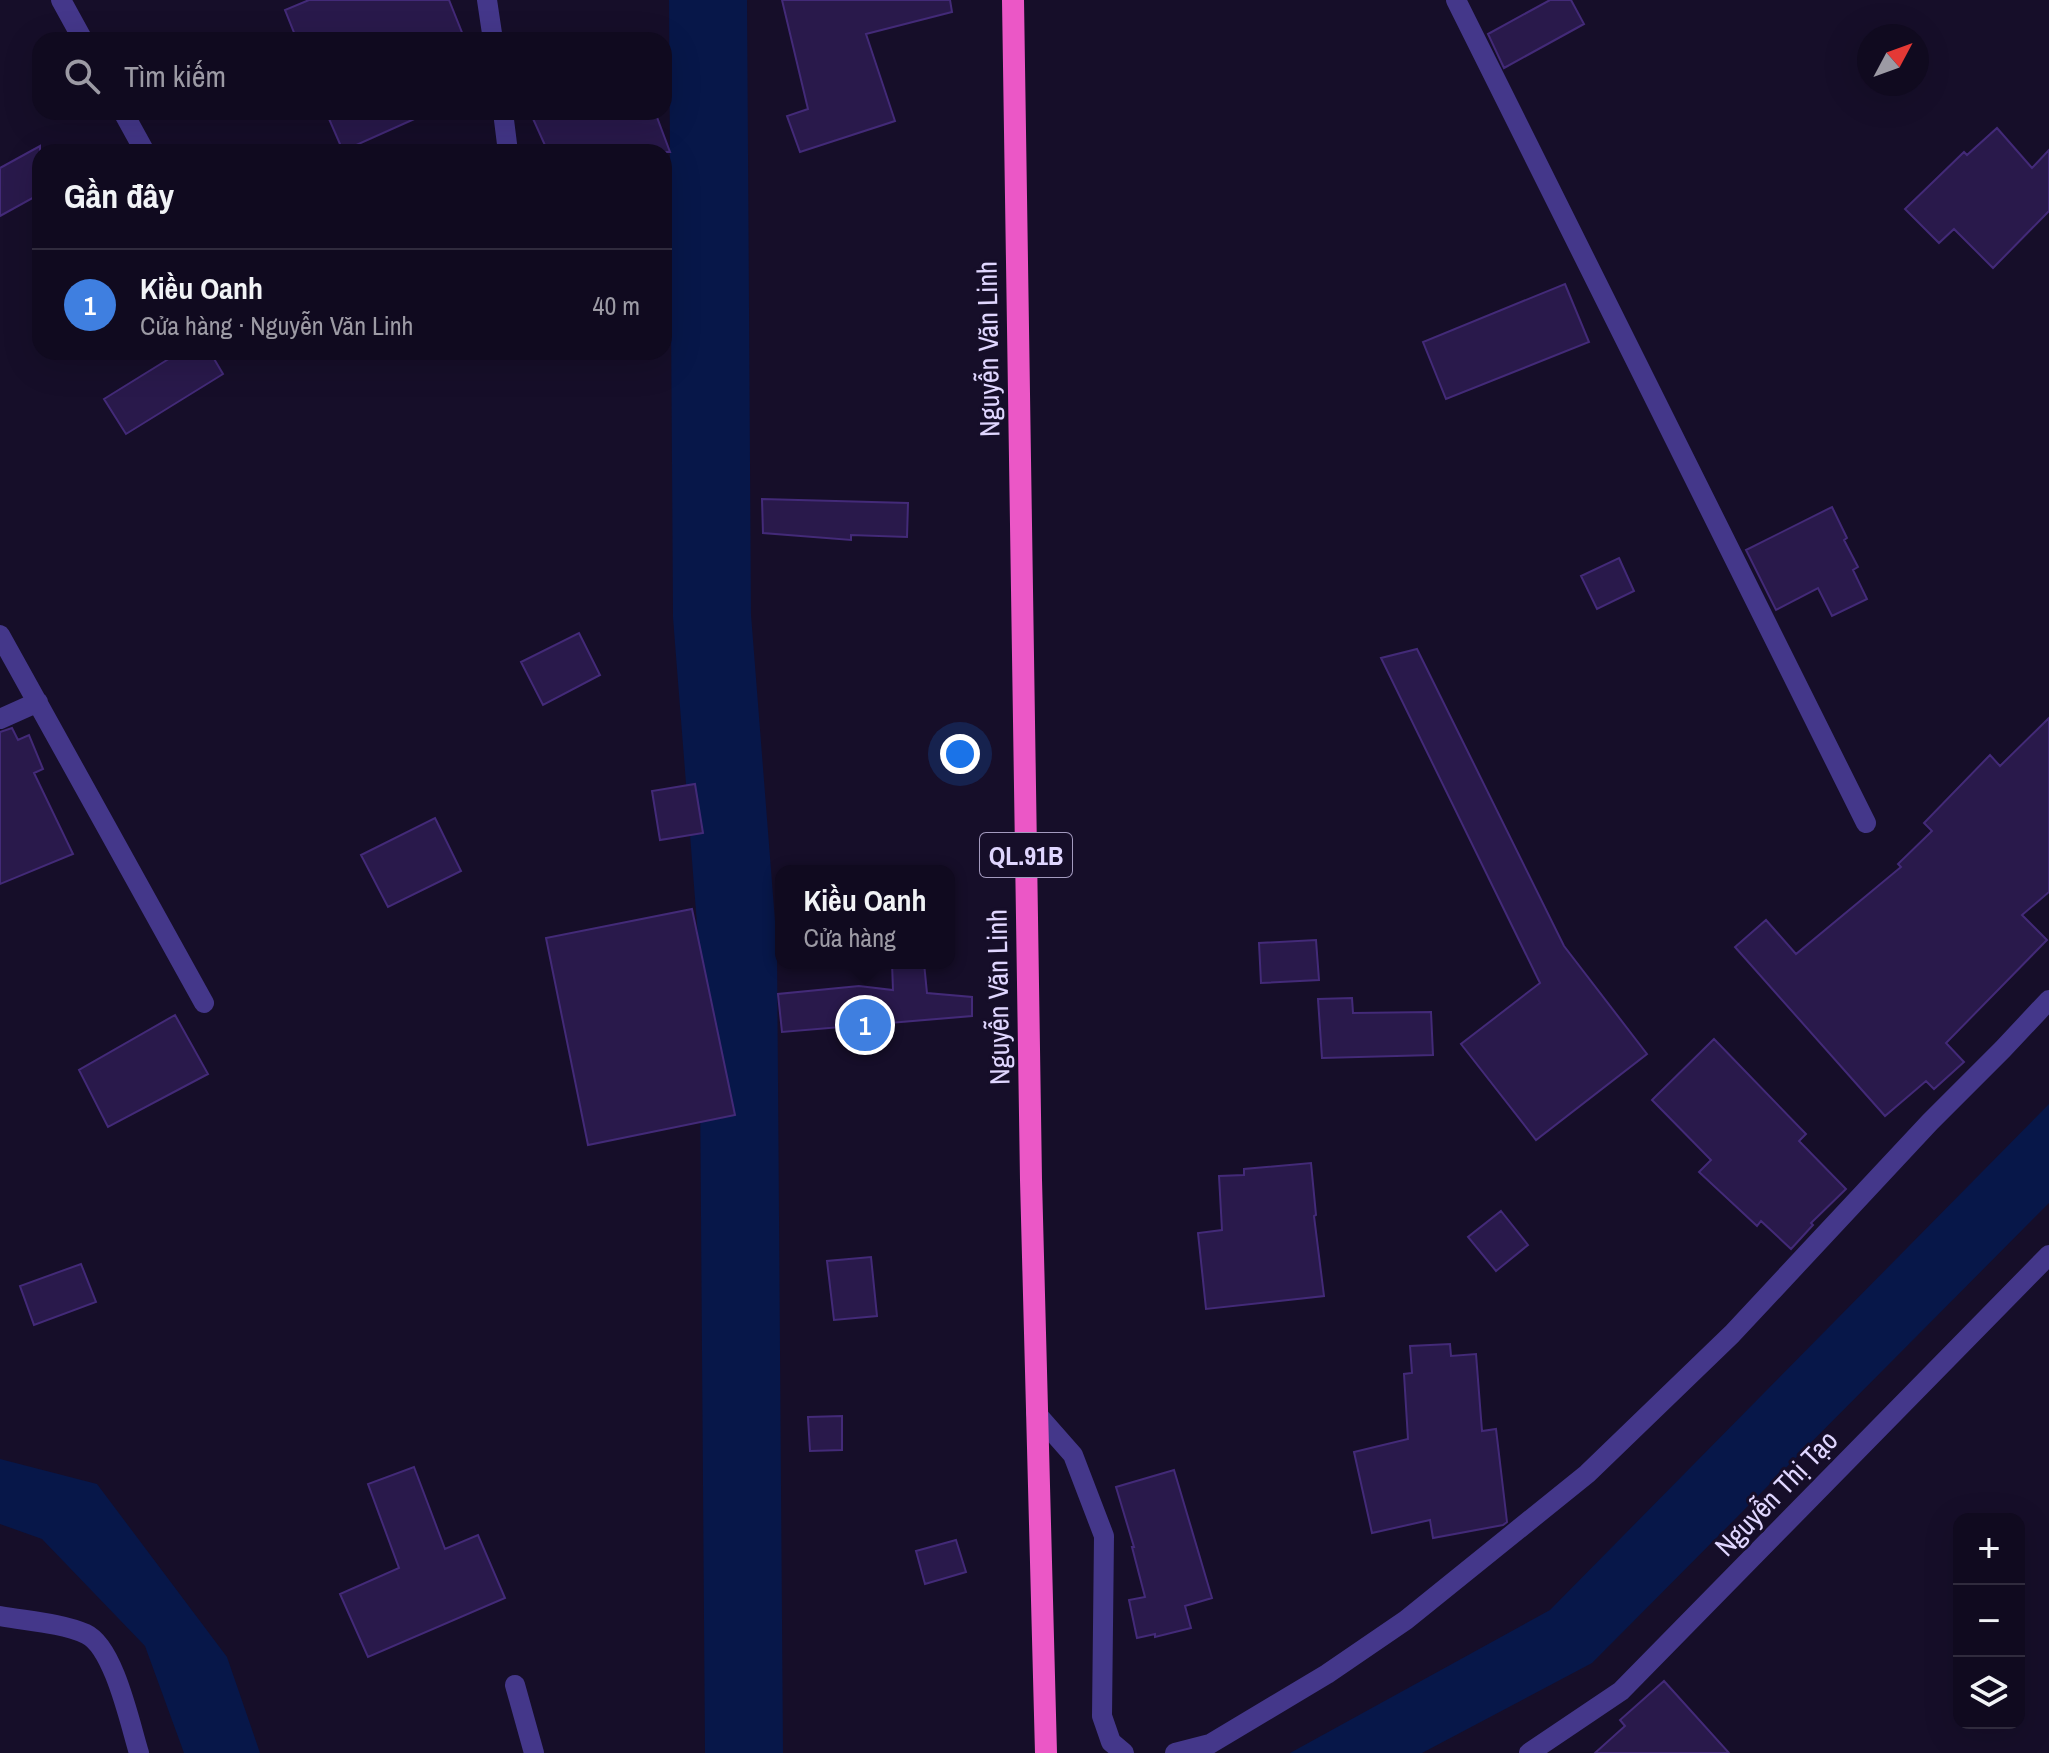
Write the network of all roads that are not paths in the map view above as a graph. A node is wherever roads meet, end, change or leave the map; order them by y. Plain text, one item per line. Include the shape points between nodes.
1 (61, 0) edge
2 (487, 0) edge
3 (1013, 0) edge
4 (1456, 0) edge
5 (79, 32) edge
6 (492, 32) edge
7 (127, 120) edge
8 (504, 120) edge
9 (141, 144) edge
10 (507, 144) edge
11 (0, 635) edge
12 (38, 702) junction
13 (0, 719) edge
14 (1866, 823) dead end
15 (2049, 1000) edge
16 (204, 1003) dead end
17 (2049, 1255) edge
18 (1036, 1413) junction
19 (0, 1616) edge
20 (515, 1685) dead end
21 (139, 1753) edge
22 (534, 1753) edge
23 (1046, 1753) edge
24 (1124, 1753) edge
25 (1175, 1753) edge
26 (1529, 1753) edge

1 - 5 street
2 - 6 street
3 - 18 highway, Nguyễn Văn Linh / QL.91B
4 - 14 street
7 - 9 street
8 - 10 street
11 - 12 street
12 - 13 street
12 - 16 street
15 - 25 street via 1732,1334 1587,1474 1406,1620 1327,1674 1210,1744
17 - 26 street, Nguyễn Thị Tạo via 1621,1691
18 - 23 highway, Nguyễn Văn Linh / QL.91B
18 - 24 street via 1073,1455 1104,1536 1102,1716 1111,1742
19 - 21 street via 88,1635 100,1645
20 - 22 street

